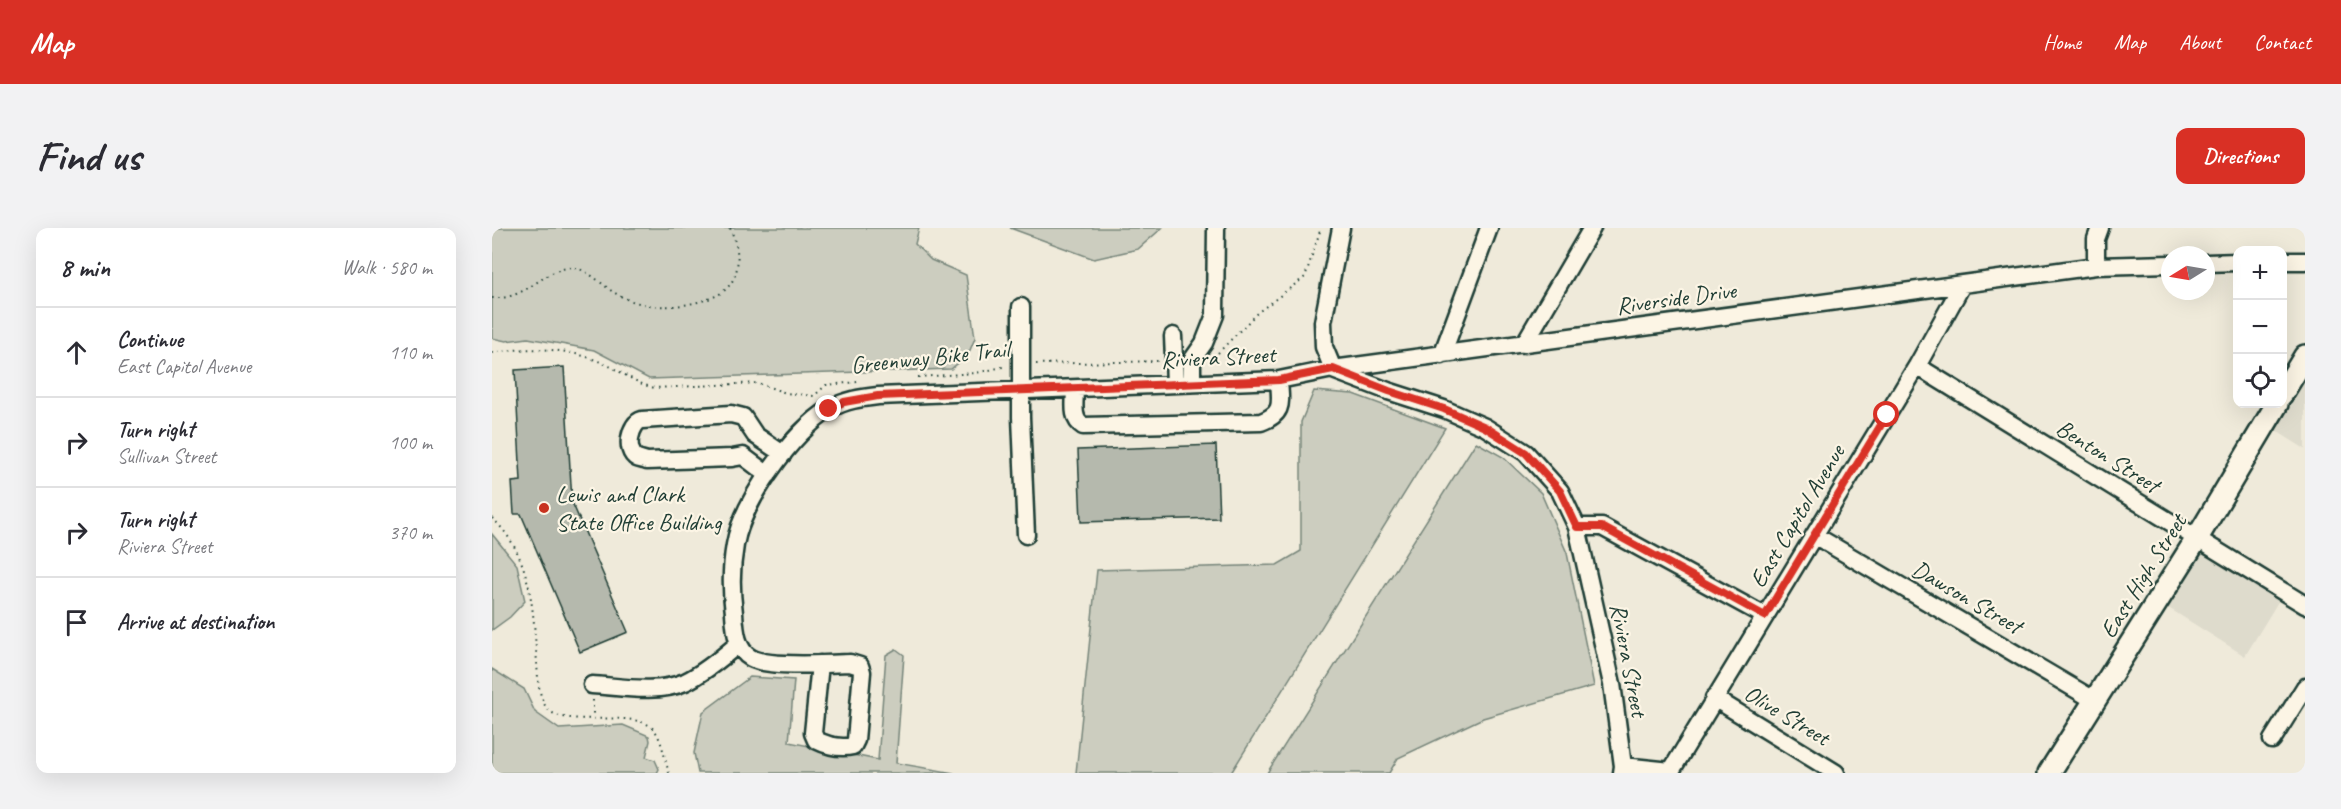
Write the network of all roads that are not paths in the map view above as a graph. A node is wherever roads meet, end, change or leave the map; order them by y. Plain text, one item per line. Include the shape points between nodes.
1 (1216, 228) edge
2 (1341, 228) edge
3 (1489, 228) edge
4 (1592, 228) edge
5 (2100, 228) edge
6 (2287, 261) edge
7 (2305, 261) edge
8 (2233, 262) edge
9 (2215, 263) edge
10 (2161, 264) edge
11 (2096, 266) junction
12 (1962, 285) junction
13 (1021, 308) dead end
14 (1173, 336) dead end
15 (1524, 344) junction
16 (1442, 355) junction
17 (2305, 356) edge
18 (1183, 361) junction
19 (1917, 366) junction
20 (1333, 369) junction
21 (1279, 380) junction
22 (1184, 383) junction
23 (2287, 387) edge
24 (1076, 389) junction
25 (1021, 391) junction
26 (2275, 408) edge
27 (755, 435) junction
28 (783, 454) junction
29 (743, 456) junction
30 (768, 475) junction
31 (1577, 527) junction
32 (1026, 535) dead end
33 (1814, 535) junction
34 (2196, 540) junction
35 (2305, 605) edge
36 (1765, 616) junction
37 (738, 644) junction
38 (820, 664) junction
39 (592, 685) dead end
40 (2305, 687) edge
41 (1714, 698) junction
42 (2094, 700) junction
43 (2272, 740) dead end
44 (1623, 769) edge
45 (1670, 772) edge
46 (1836, 773) edge
47 (2049, 773) edge

1 - 18 street via 1215,315 1204,343
2 - 20 street via 1323,322 1324,346
3 - 16 street
4 - 15 street
5 - 11 street
6 - 7 street
8 - 9 street
10 - 11 street, Riverside Drive
11 - 12 street, Riverside Drive
12 - 15 street, Riverside Drive
12 - 19 street, East Capitol Avenue
13 - 25 street
14 - 18 street
15 - 16 street, Riverside Drive
16 - 20 street, Riverside Drive
17 - 23 main road
18 - 22 street
19 - 33 street, East Capitol Avenue
19 - 34 street, Benton Street
20 - 21 street, Riviera Street
20 - 31 street, Riviera Street via 1444,409 1485,427 1526,453 1560,491
21 - 22 street, Riviera Street
21 - 24 street via 1281,407 1274,417 1261,422 1083,426 1075,416
22 - 24 street, Riviera Street
24 - 25 street, Riviera Street
25 - 28 street, Riviera Street via 878,396 844,402 815,420
25 - 32 street
26 - 34 main road, East High Street
27 - 28 street
27 - 29 street
27 - 29 street via 743,417 732,414 642,420 633,427 631,449 638,459
28 - 30 street, Riviera Street
29 - 30 street
30 - 37 street, Riviera Street via 750,503 735,543 731,590
31 - 36 street via 1602,527
31 - 44 street, Riviera Street via 1612,684
33 - 36 street, East Capitol Avenue
33 - 42 street, Dawson Street
34 - 35 street, Benton Street
34 - 42 main road, East High Street
36 - 41 street, East Capitol Avenue
37 - 38 street via 749,658 765,663
37 - 39 street via 685,682 662,688
38 - 38 street via 860,666 853,746 826,745 816,740 813,733
40 - 43 street
41 - 45 street, East Capitol Avenue
41 - 46 street, Olive Street
42 - 47 main road, East High Street
44 - 45 street, East Capitol Avenue

